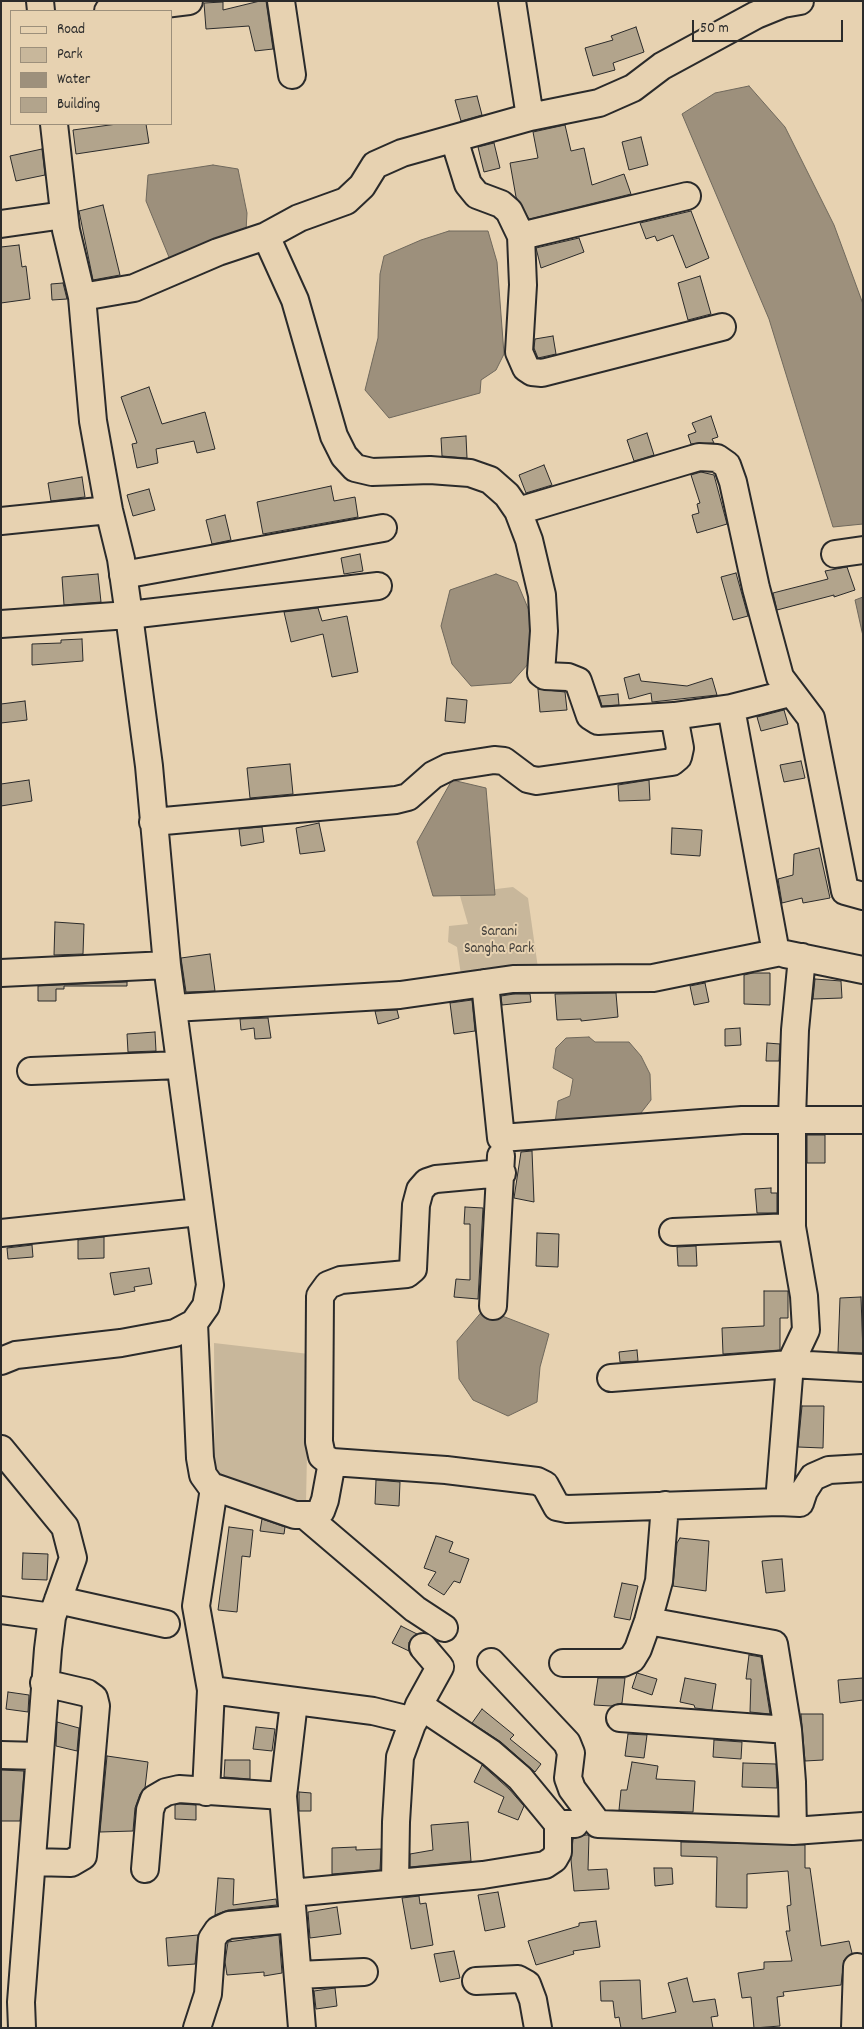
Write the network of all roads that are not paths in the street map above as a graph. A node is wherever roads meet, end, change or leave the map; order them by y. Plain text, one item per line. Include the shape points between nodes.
1 (189, 1) edge
2 (281, 1) edge
3 (512, 1) edge
4 (788, 2) edge
5 (116, 10) edge
6 (292, 75) dead end
7 (530, 116) junction
8 (54, 125) edge
9 (454, 139) junction
10 (687, 196) dead end
11 (64, 215) junction
12 (1, 224) edge
13 (266, 236) junction
14 (521, 236) junction
15 (82, 297) junction
16 (722, 327) dead end
17 (109, 510) junction
18 (518, 511) junction
19 (1, 521) edge
20 (383, 528) dead end
21 (863, 550) edge
22 (835, 554) dead end
23 (123, 575) junction
24 (378, 586) dead end
25 (129, 615) junction
26 (1, 624) edge
27 (790, 693) junction
28 (731, 708) junction
29 (674, 716) junction
30 (153, 822) junction
31 (863, 896) edge
32 (776, 953) junction
33 (802, 957) junction
34 (167, 965) junction
35 (863, 970) edge
36 (1, 973) edge
37 (485, 983) junction
38 (173, 1008) junction
39 (180, 1065) junction
40 (31, 1071) dead end
41 (792, 1118) junction
42 (863, 1120) edge
43 (501, 1138) junction
44 (502, 1173) junction
45 (199, 1212) junction
46 (792, 1227) junction
47 (673, 1232) dead end
48 (1, 1233) edge
49 (493, 1306) dead end
50 (194, 1324) junction
51 (1, 1361) edge
52 (790, 1364) junction
53 (863, 1368) edge
54 (612, 1378) dead end
55 (1, 1449) edge
56 (332, 1462) junction
57 (863, 1468) edge
58 (214, 1488) junction
59 (779, 1502) junction
60 (665, 1505) junction
61 (308, 1517) junction
62 (55, 1608) junction
63 (1, 1610) edge
64 (648, 1621) junction
65 (166, 1624) dead end
66 (444, 1628) dead end
67 (422, 1647) dead end
68 (491, 1662) dead end
69 (563, 1663) dead end
70 (44, 1683) junction
71 (210, 1690) junction
72 (294, 1702) junction
73 (416, 1713) junction
74 (620, 1718) dead end
75 (788, 1730) junction
76 (1, 1755) edge
77 (39, 1756) junction
78 (206, 1792) junction
79 (283, 1796) junction
80 (558, 1824) junction
81 (598, 1824) junction
82 (863, 1826) edge
83 (793, 1831) junction
84 (32, 1862) junction
85 (145, 1869) dead end
86 (395, 1883) junction
87 (291, 1893) junction
88 (293, 1919) junction
89 (857, 1967) dead end
90 (364, 1972) dead end
91 (298, 1975) junction
92 (476, 1981) dead end
93 (22, 2028) edge
94 (197, 2028) edge
95 (302, 2028) edge
96 (538, 2028) edge
97 (855, 2028) edge

1 - 5 street
2 - 6 street
3 - 7 street
4 - 7 street via 721,34 662,66 633,88 600,103
7 - 9 street
8 - 11 street
9 - 13 street via 402,153 375,165 362,186 346,201 299,218
9 - 14 street via 468,184 476,195 502,204
10 - 14 street
11 - 12 street
11 - 15 street
13 - 15 street via 218,252 134,288
13 - 18 street via 295,300 334,436 344,456 355,468 372,472 430,470 470,473 490,480
14 - 16 street via 520,352 522,363 532,372 542,374
15 - 17 street via 94,421
17 - 19 street
17 - 23 street
18 - 27 street via 699,457 717,458 727,465 733,482 756,588 780,676
18 - 29 street via 529,540 542,595 541,673 578,681 590,716 598,721
20 - 23 street
21 - 22 street
23 - 25 street
24 - 25 street
25 - 26 street
25 - 30 street
27 - 28 street
27 - 31 street via 811,718 845,891
28 - 29 street
28 - 32 street
29 - 30 street via 680,748 678,757 672,762 537,781 528,779 504,761 494,760 449,766 408,797 396,800
30 - 34 street
32 - 33 street
32 - 37 street via 653,978 513,979
33 - 35 street
33 - 41 street
34 - 36 street
34 - 38 street
37 - 38 street via 400,995
37 - 43 street
38 - 39 street
39 - 40 street
39 - 45 street
41 - 42 street
41 - 43 street
41 - 46 street
43 - 44 street
44 - 49 street
44 - 56 street via 427,1182 420,1190 416,1205 412,1269 407,1274 341,1280 328,1285 320,1296 319,1442 322,1456
45 - 48 street
45 - 50 street via 210,1285 206,1306
46 - 47 street
46 - 52 street via 804,1296 806,1330
50 - 51 street via 175,1333 121,1343 16,1355
50 - 58 street via 200,1458 203,1474
52 - 53 street
52 - 54 street
52 - 59 street
55 - 62 street via 65,1527 73,1558
56 - 60 street via 537,1480 546,1485 557,1508
56 - 61 street via 321,1511
57 - 59 street via 829,1470 813,1477 800,1503
58 - 61 street
58 - 71 street via 196,1606
59 - 60 street
60 - 64 street via 659,1581
61 - 66 street via 415,1609
62 - 63 street
62 - 65 street
62 - 70 street
64 - 69 street via 638,1649 632,1659 623,1664
64 - 75 street via 774,1644
67 - 73 street via 440,1667
68 - 81 street via 567,1743 571,1753 568,1778 572,1789
70 - 77 street
70 - 84 street via 87,1693 94,1698 96,1706 83,1856 71,1863
71 - 72 street
71 - 78 street
72 - 73 street
72 - 79 street
73 - 80 street via 490,1753 512,1771
73 - 86 street via 400,1757
74 - 75 street
75 - 83 street
76 - 77 street
77 - 84 street
78 - 79 street
78 - 85 street via 180,1789 154,1799 150,1810
79 - 87 street
80 - 81 street
80 - 86 street via 558,1852 545,1865 483,1875
81 - 83 street
82 - 83 street
84 - 93 street via 21,2002
86 - 87 street
87 - 88 street
88 - 91 street
88 - 94 street via 229,1925 218,1930 212,1938 208,1994
89 - 97 street
90 - 91 street
91 - 95 street
92 - 96 street via 518,1979 527,1984

